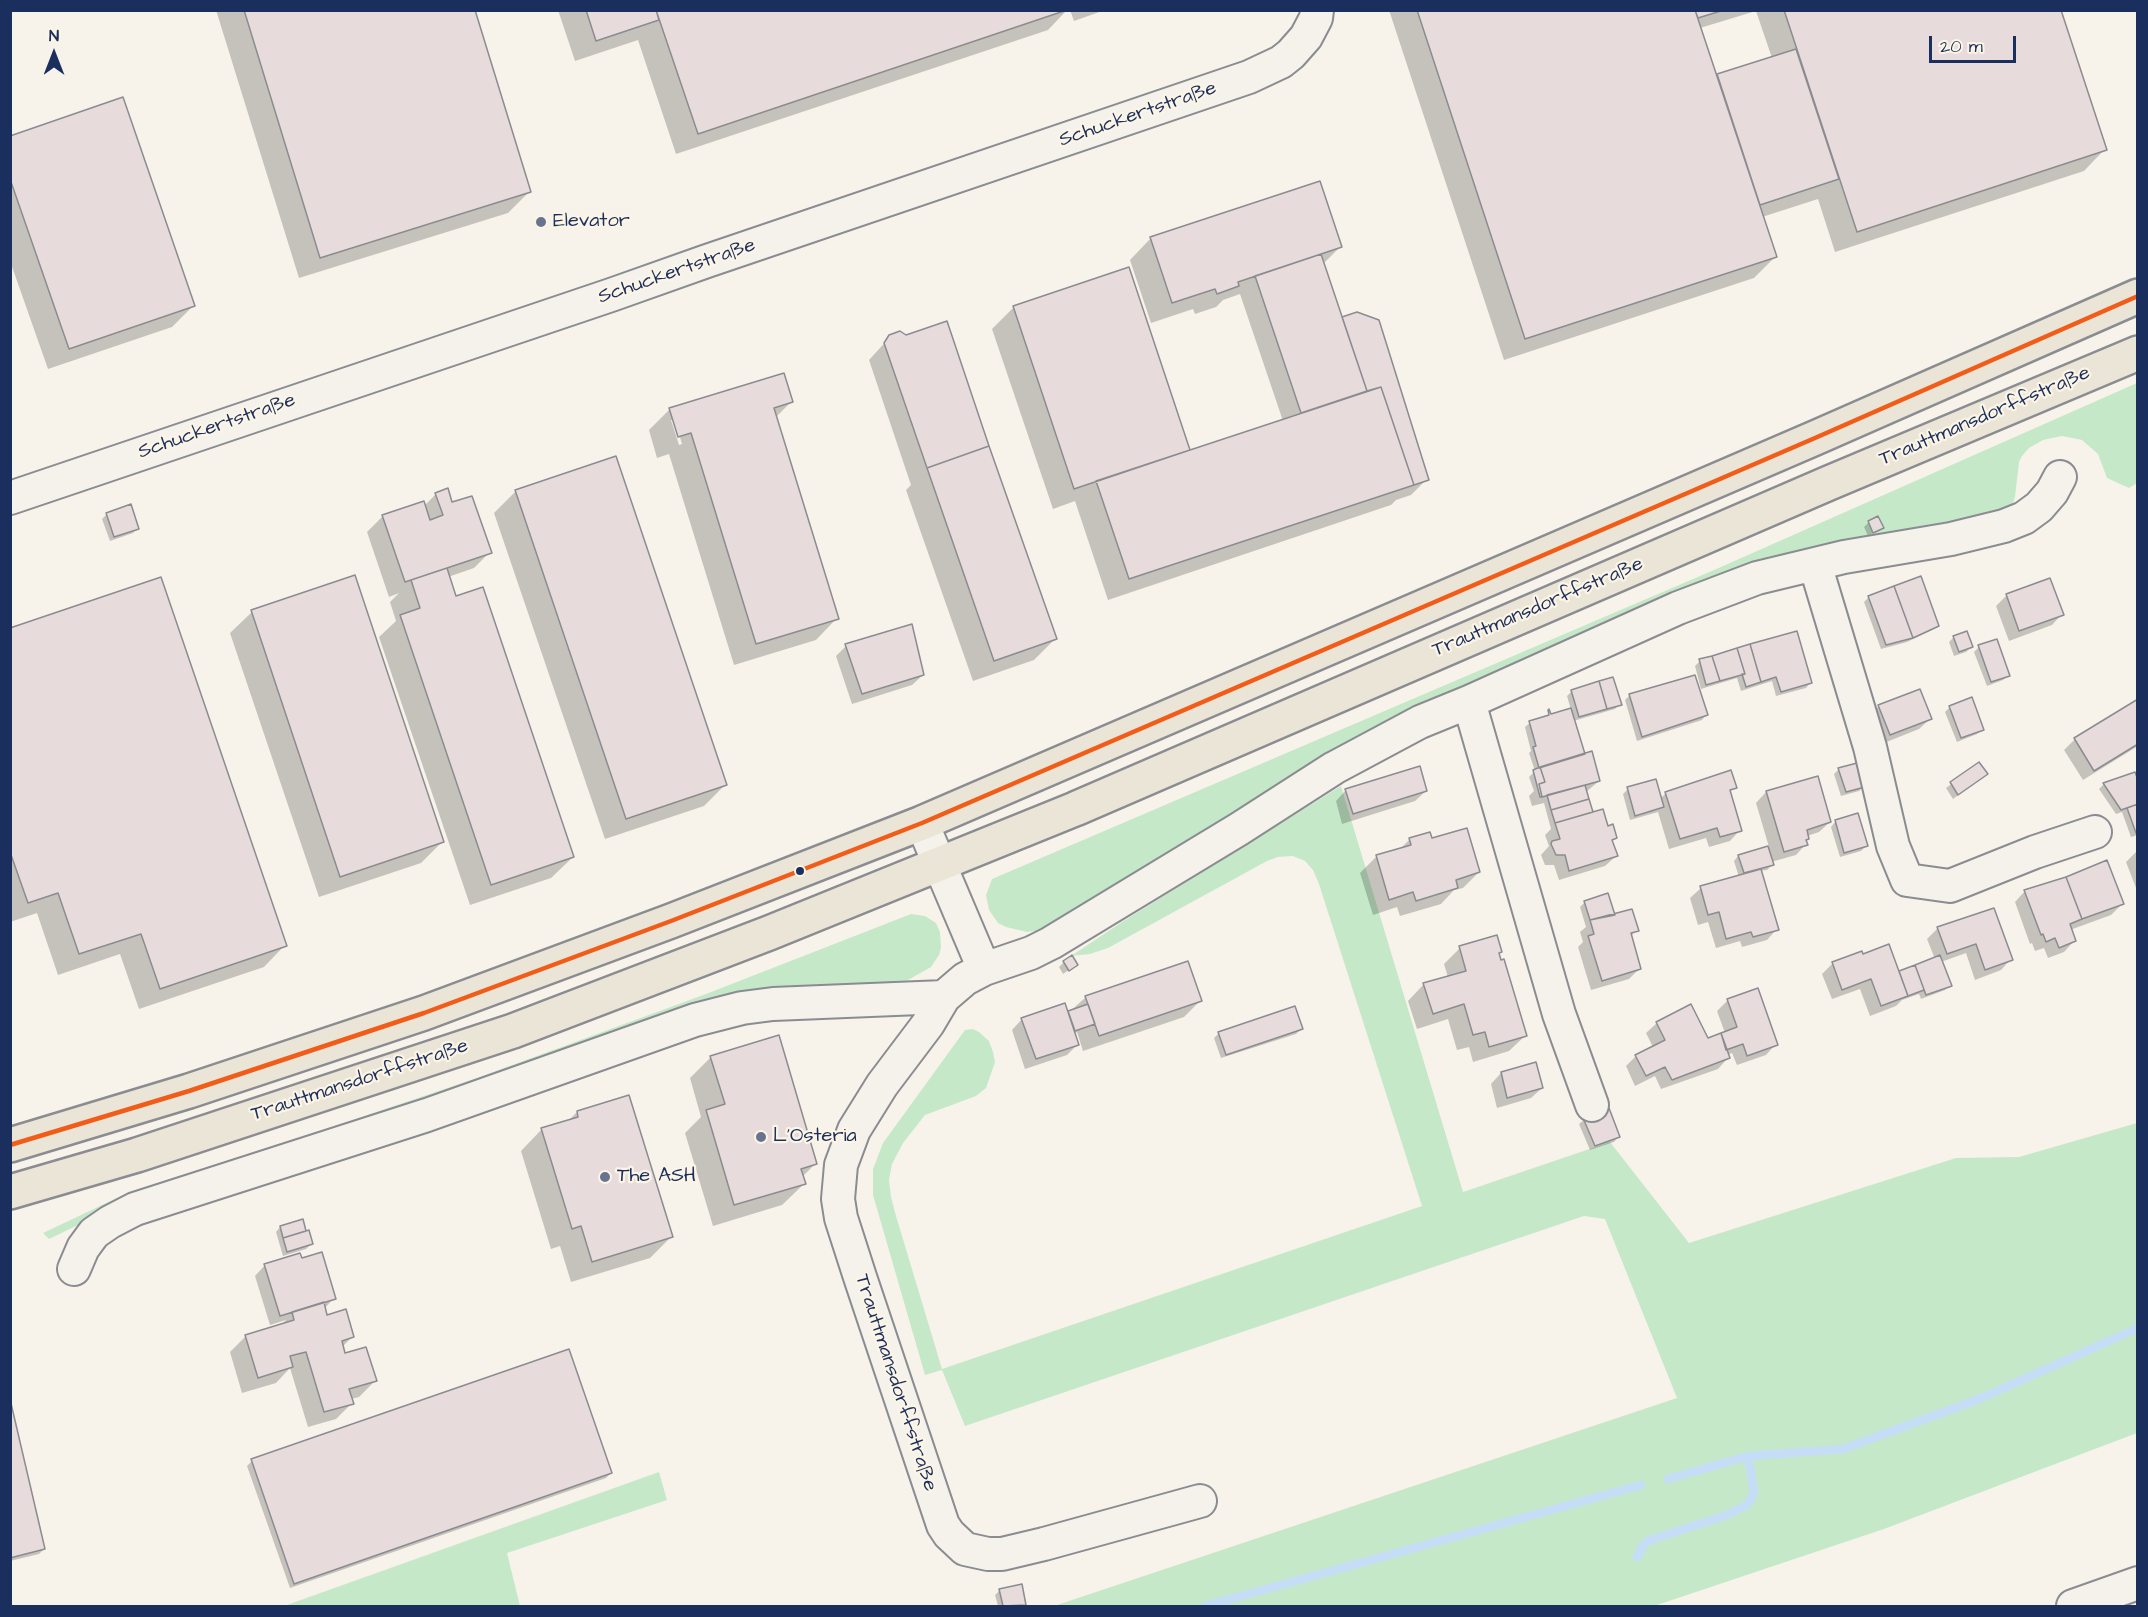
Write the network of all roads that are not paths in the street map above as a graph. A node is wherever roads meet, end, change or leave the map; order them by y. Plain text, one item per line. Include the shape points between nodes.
1 (1317, 10) edge
2 (2138, 296) edge
3 (2138, 353) edge
4 (2060, 477) dead end
5 (10, 498) edge
6 (1815, 564) junction
7 (1469, 702) junction
8 (922, 823) junction
9 (2095, 832) dead end
10 (940, 865) junction
11 (984, 969) junction
12 (944, 997) junction
13 (1592, 1105) dead end
14 (10, 1145) edge
15 (10, 1192) edge
16 (74, 1269) dead end
17 (1200, 1501) dead end
18 (2138, 1583) edge
19 (2073, 1606) edge

1 - 5 street, Schuckertstraße via 1306,37 1291,54 1249,77
2 - 8 main road
3 - 10 main road, Trauttmansdorffstraße
4 - 6 street, Trauttmansdorffstraße via 2039,507 2004,526
6 - 7 street, Trauttmansdorffstraße via 1757,578 1678,608
6 - 9 street via 1870,747 1893,846 1907,880 1950,886
7 - 11 street, Trauttmansdorffstraße via 1420,722 1334,768 1051,943
7 - 13 street via 1559,1014
8 - 10 street
8 - 14 main road via 424,1013
10 - 11 street
10 - 15 main road, Trauttmansdorffstraße via 513,1031 137,1155
11 - 12 street, Trauttmansdorffstraße
12 - 16 street via 773,1004 695,1020 427,1115 135,1209 94,1233
12 - 17 street, Trauttmansdorffstraße via 855,1130 841,1165 838,1199 943,1525 965,1549 1002,1554
18 - 19 street

